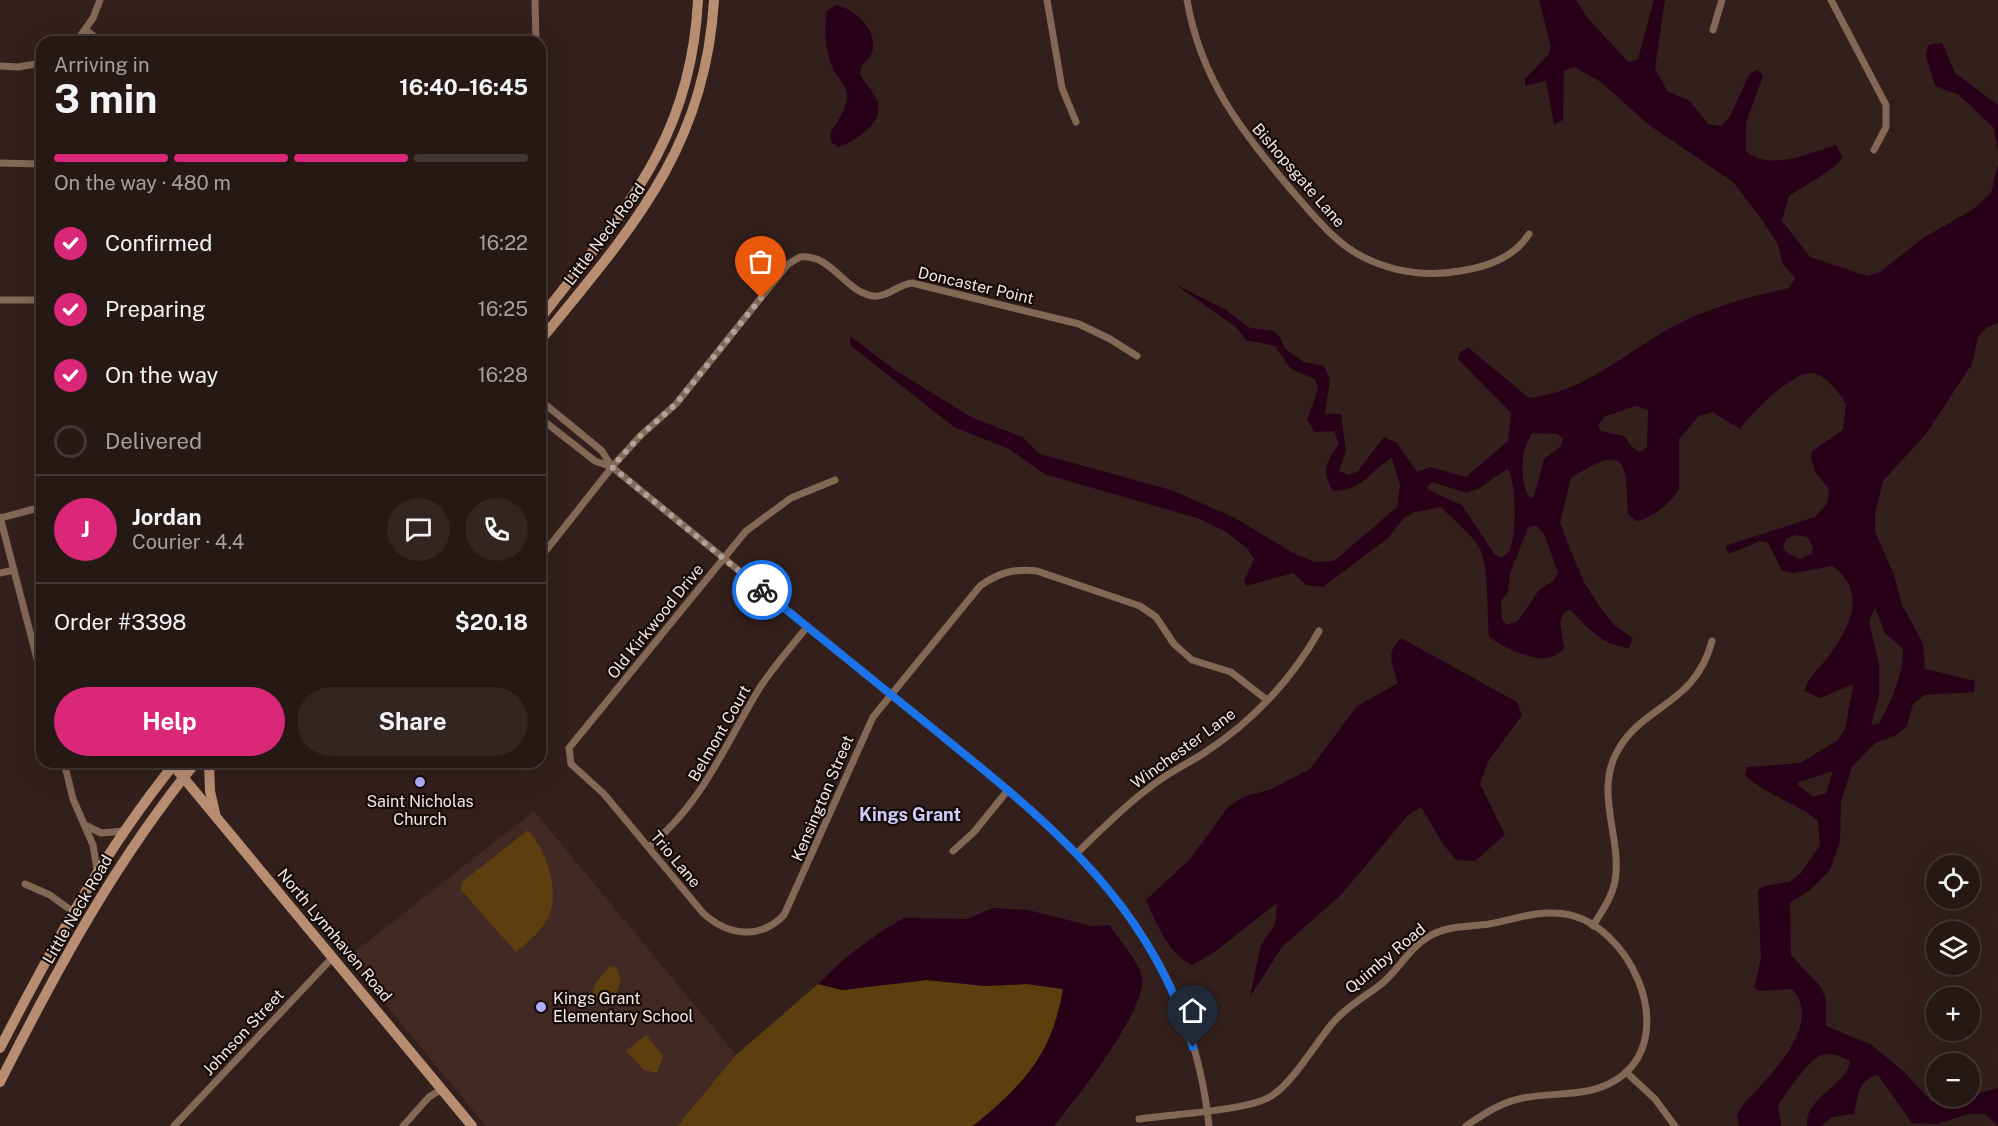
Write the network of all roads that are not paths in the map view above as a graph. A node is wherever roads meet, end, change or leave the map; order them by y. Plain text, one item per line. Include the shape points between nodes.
1 (100, 0) edge
2 (535, 0) edge
3 (698, 0) edge
4 (714, 0) edge
5 (1047, 0) edge
6 (1187, 0) edge
7 (1722, 0) edge
8 (1831, 0) edge
9 (86, 30) junction
10 (1713, 30) dead end
11 (82, 36) edge
12 (93, 36) edge
13 (536, 36) edge
14 (36, 64) edge
15 (1, 66) edge
16 (0, 74) edge
17 (1076, 122) dead end
18 (1874, 150) dead end
19 (0, 163) edge
20 (36, 164) edge
21 (1529, 234) dead end
22 (0, 300) edge
23 (36, 300) edge
24 (546, 311) edge
25 (546, 333) edge
26 (1137, 356) dead end
27 (546, 405) edge
28 (546, 423) edge
29 (612, 467) junction
30 (835, 480) dead end
31 (36, 509) edge
32 (0, 518) edge
33 (546, 550) edge
34 (723, 559) junction
35 (14, 570) junction
36 (0, 573) edge
37 (807, 627) junction
38 (1319, 631) dead end
39 (1712, 641) dead end
40 (36, 655) edge
41 (891, 696) junction
42 (1267, 700) junction
43 (568, 754) joint
44 (65, 768) edge
45 (171, 768) edge
46 (177, 768) edge
47 (191, 768) edge
48 (208, 768) edge
49 (183, 777) junction
50 (1008, 790) junction
51 (216, 817) junction
52 (87, 826) junction
53 (124, 831) junction
54 (650, 848) junction
55 (953, 851) dead end
56 (1077, 853) junction
57 (97, 870) junction
58 (25, 884) dead end
59 (72, 911) junction
60 (784, 915) joint
61 (1593, 926) junction
62 (333, 957) junction
63 (0, 1048) edge
64 (1626, 1072) junction
65 (0, 1082) edge
66 (442, 1089) junction
67 (1207, 1110) junction
68 (1139, 1119) dead end
69 (174, 1126) edge
70 (402, 1126) edge
71 (472, 1126) edge
72 (1209, 1126) edge
73 (1466, 1126) edge
74 (1675, 1126) edge

1 - 9 street
2 - 13 street
3 - 24 street, Little Neck Road via 688,74 659,152 621,217
4 - 25 street, Little Neck Road via 704,77 678,149 634,225
5 - 17 street via 1062,88
6 - 21 street, Bishopsgate Lane via 1207,73 1232,116 1324,228 1349,248 1397,270 1450,273 1507,257 1523,245
7 - 10 street
8 - 18 street via 1886,105 1886,127
9 - 11 street
9 - 12 street
14 - 15 street
15 - 16 street
19 - 20 street
22 - 23 street
26 - 29 street, Doncaster Point via 1079,324 912,283 871,296 820,260 800,256 788,264 676,404
27 - 29 street via 602,452
28 - 29 street via 595,461
29 - 33 street
29 - 34 street
30 - 34 street, Old Kirkwood Drive via 774,508 746,531
31 - 32 street
32 - 35 street
34 - 37 street
34 - 43 street, Old Kirkwood Drive
35 - 36 street
35 - 40 street
37 - 41 street
37 - 54 street, Belmont Court via 760,688 702,791
38 - 42 street, Winchester Lane via 1306,654
39 - 61 street via 1695,679 1676,699 1633,730 1615,757 1608,794 1615,882
41 - 42 street, Kensington Street via 980,586 1001,573 1023,570 1140,606 1156,617 1174,644 1192,660 1240,677
41 - 50 street
41 - 60 street, Kensington Street via 867,727
42 - 56 street, Winchester Lane via 1208,750 1147,789
43 - 54 street, Trio Lane via 571,764 604,794
44 - 52 street via 73,799
45 - 53 street, Little Neck Road
46 - 49 street, North Lynnhaven Road
47 - 49 street, Little Neck Road
48 - 51 street
49 - 51 street, North Lynnhaven Road
49 - 65 street, Little Neck Road via 98,898
50 - 55 street
50 - 56 street
51 - 62 street, North Lynnhaven Road
52 - 53 street via 101,833
52 - 57 street
53 - 57 street, Little Neck Road
54 - 60 street, Trio Lane via 703,913 720,927 752,933 771,927
56 - 67 street via 1105,885 1165,975 1188,1030
57 - 59 street, Little Neck Road
58 - 59 street
59 - 63 street, Little Neck Road
61 - 64 street, Quimby Road via 1633,965 1643,993 1646,1010 1642,1043
61 - 67 street, Quimby Road via 1570,915 1544,912 1440,931 1419,944 1388,978 1346,1009 1273,1095 1245,1105
62 - 66 street, North Lynnhaven Road
62 - 69 street, Johnson Street
64 - 73 street via 1611,1083 1583,1093 1535,1095 1505,1103
64 - 74 street
66 - 70 street via 429,1096
66 - 71 street, North Lynnhaven Road
67 - 68 street, Quimby Road
67 - 72 street

